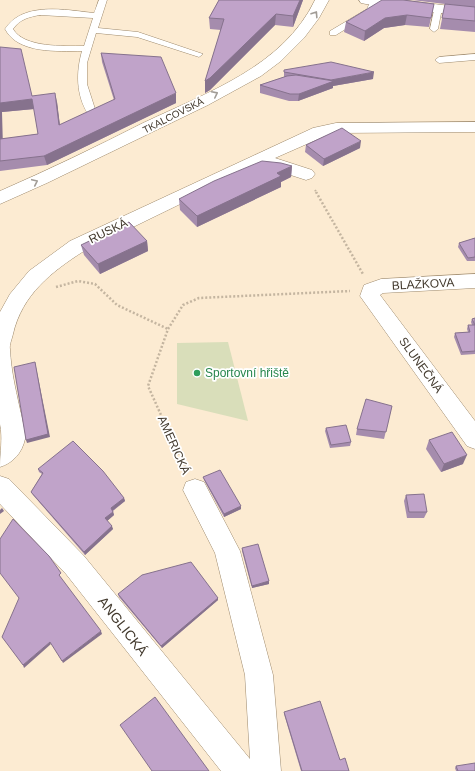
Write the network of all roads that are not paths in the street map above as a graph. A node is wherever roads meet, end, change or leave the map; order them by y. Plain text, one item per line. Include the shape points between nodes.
1 (103, 0) edge
2 (322, 0) edge
3 (370, 0) edge
4 (438, 8) junction
5 (475, 13) edge
6 (98, 16) junction
7 (434, 29) dead end
8 (93, 30) junction
9 (333, 33) dead end
10 (88, 49) junction
11 (199, 54) dead end
12 (475, 57) edge
13 (439, 60) dead end
14 (91, 112) edge
15 (475, 127) edge
16 (259, 159) junction
17 (306, 174) road end
18 (0, 198) edge
19 (475, 281) edge
20 (371, 290) joint
21 (0, 346) edge
22 (0, 351) edge
23 (475, 439) edge
24 (0, 457) edge
25 (0, 487) edge
26 (195, 490) road end
27 (240, 771) edge
28 (266, 771) edge

1 - 6 lane
18 -> 2 street, TKALCOVSKÁ via 176,114 268,64 297,37 317,12
3 - 4 street
3 - 9 lane via 370,10
4 - 5 street
4 - 7 lane
6 - 8 lane
6 - 10 lane via 61,13 22,16 9,29 16,40 47,47
8 - 10 lane
8 - 11 lane via 138,35
10 - 14 lane via 83,63 82,84
12 - 13 lane
15 - 16 street, RUSKÁ via 336,128 319,132
16 - 17 street
16 - 21 street, RUSKÁ via 77,246 50,262 22,291 4,325
19 - 20 street, BLAŽKOVA via 381,286
20 - 23 street, SLUNEČNÁ via 370,296
22 - 24 street via 14,438 10,448
25 - 27 street, ANGLICKÁ via 75,565
26 - 28 street via 227,552 259,675

